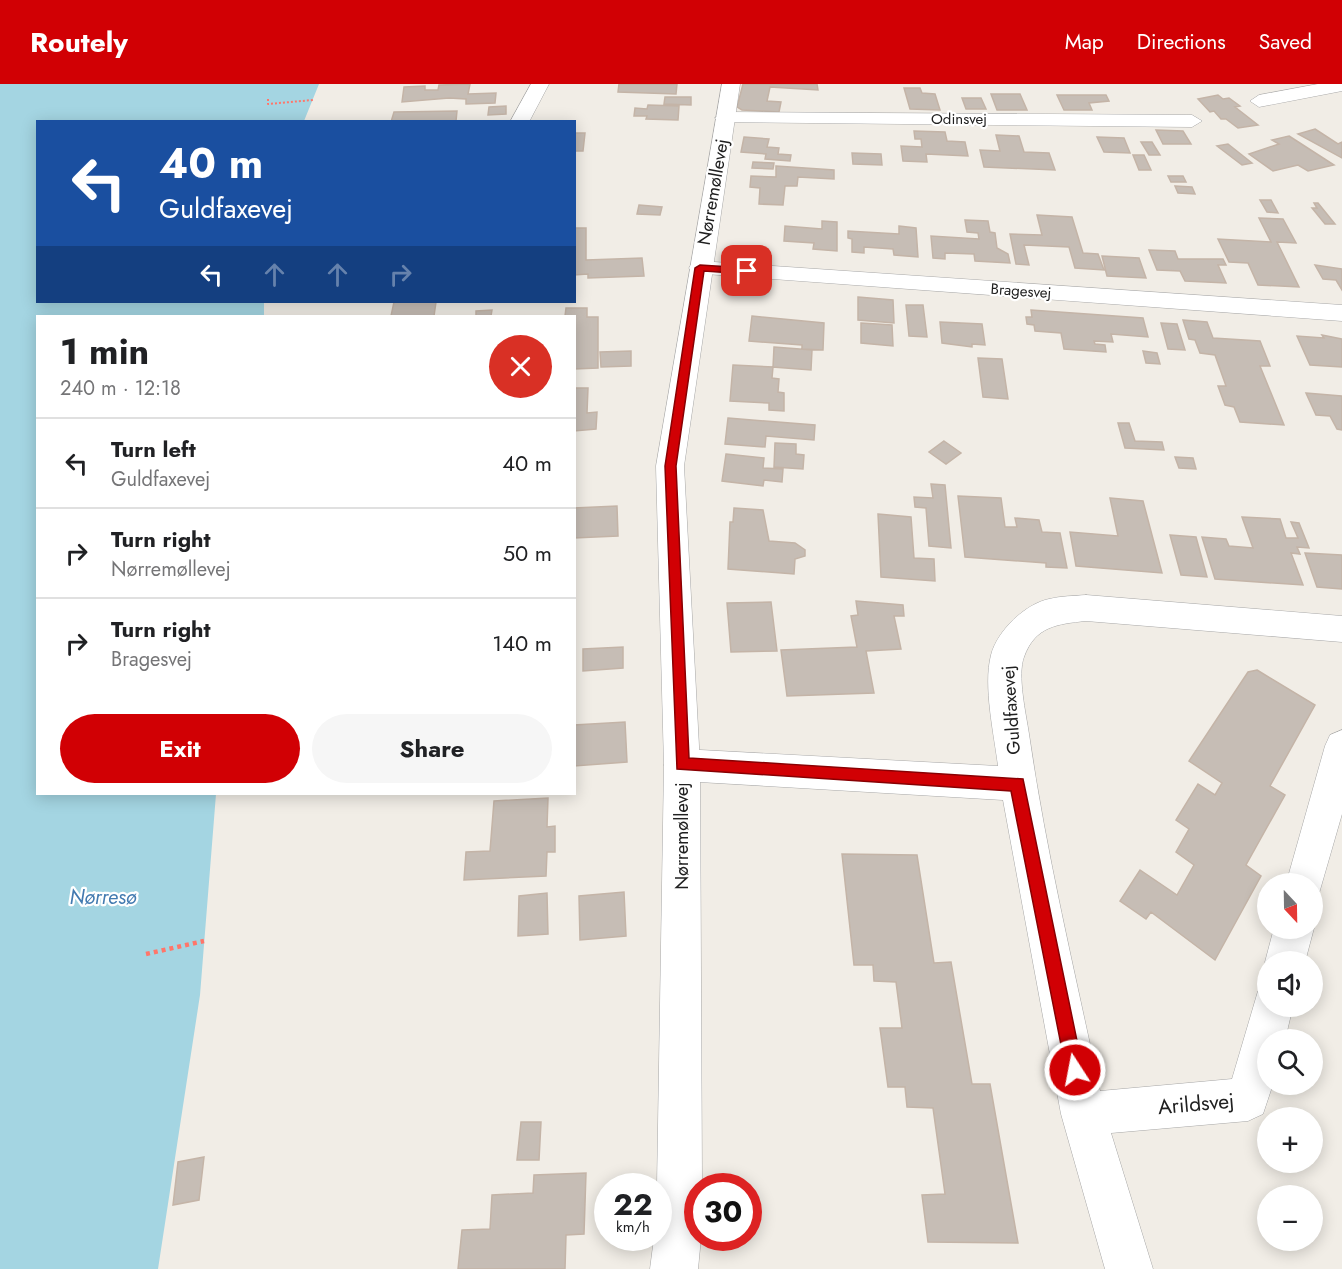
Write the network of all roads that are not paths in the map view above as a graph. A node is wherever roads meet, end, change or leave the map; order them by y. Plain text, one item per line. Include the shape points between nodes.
1 (540, 84) edge
2 (731, 84) edge
3 (1342, 85) edge
4 (1259, 101) dead end
5 (725, 118) junction
6 (520, 120) edge
7 (1192, 121) dead end
8 (700, 268) junction
9 (1342, 313) edge
10 (1342, 629) edge
11 (1342, 746) edge
12 (682, 765) junction
13 (1018, 784) junction
14 (1308, 873) edge
15 (1270, 1017) edge
16 (1083, 1114) junction
17 (674, 1269) edge
18 (1129, 1269) edge

1 - 6 street
2 - 5 street, Nørremøllevej
3 - 4 street
5 - 7 street, Odinsvej
5 - 8 street, Nørremøllevej
8 - 9 street, Bragesvej
8 - 12 street, Nørremøllevej via 670,466
10 - 13 street, Guldfaxevej via 1086,608 1049,612 1027,625 1007,655 1006,692
11 - 14 street
12 - 13 street
12 - 17 street, Nørremøllevej via 679,1228
13 - 16 street
15 - 16 street, Arildsvej via 1248,1099
16 - 18 street

